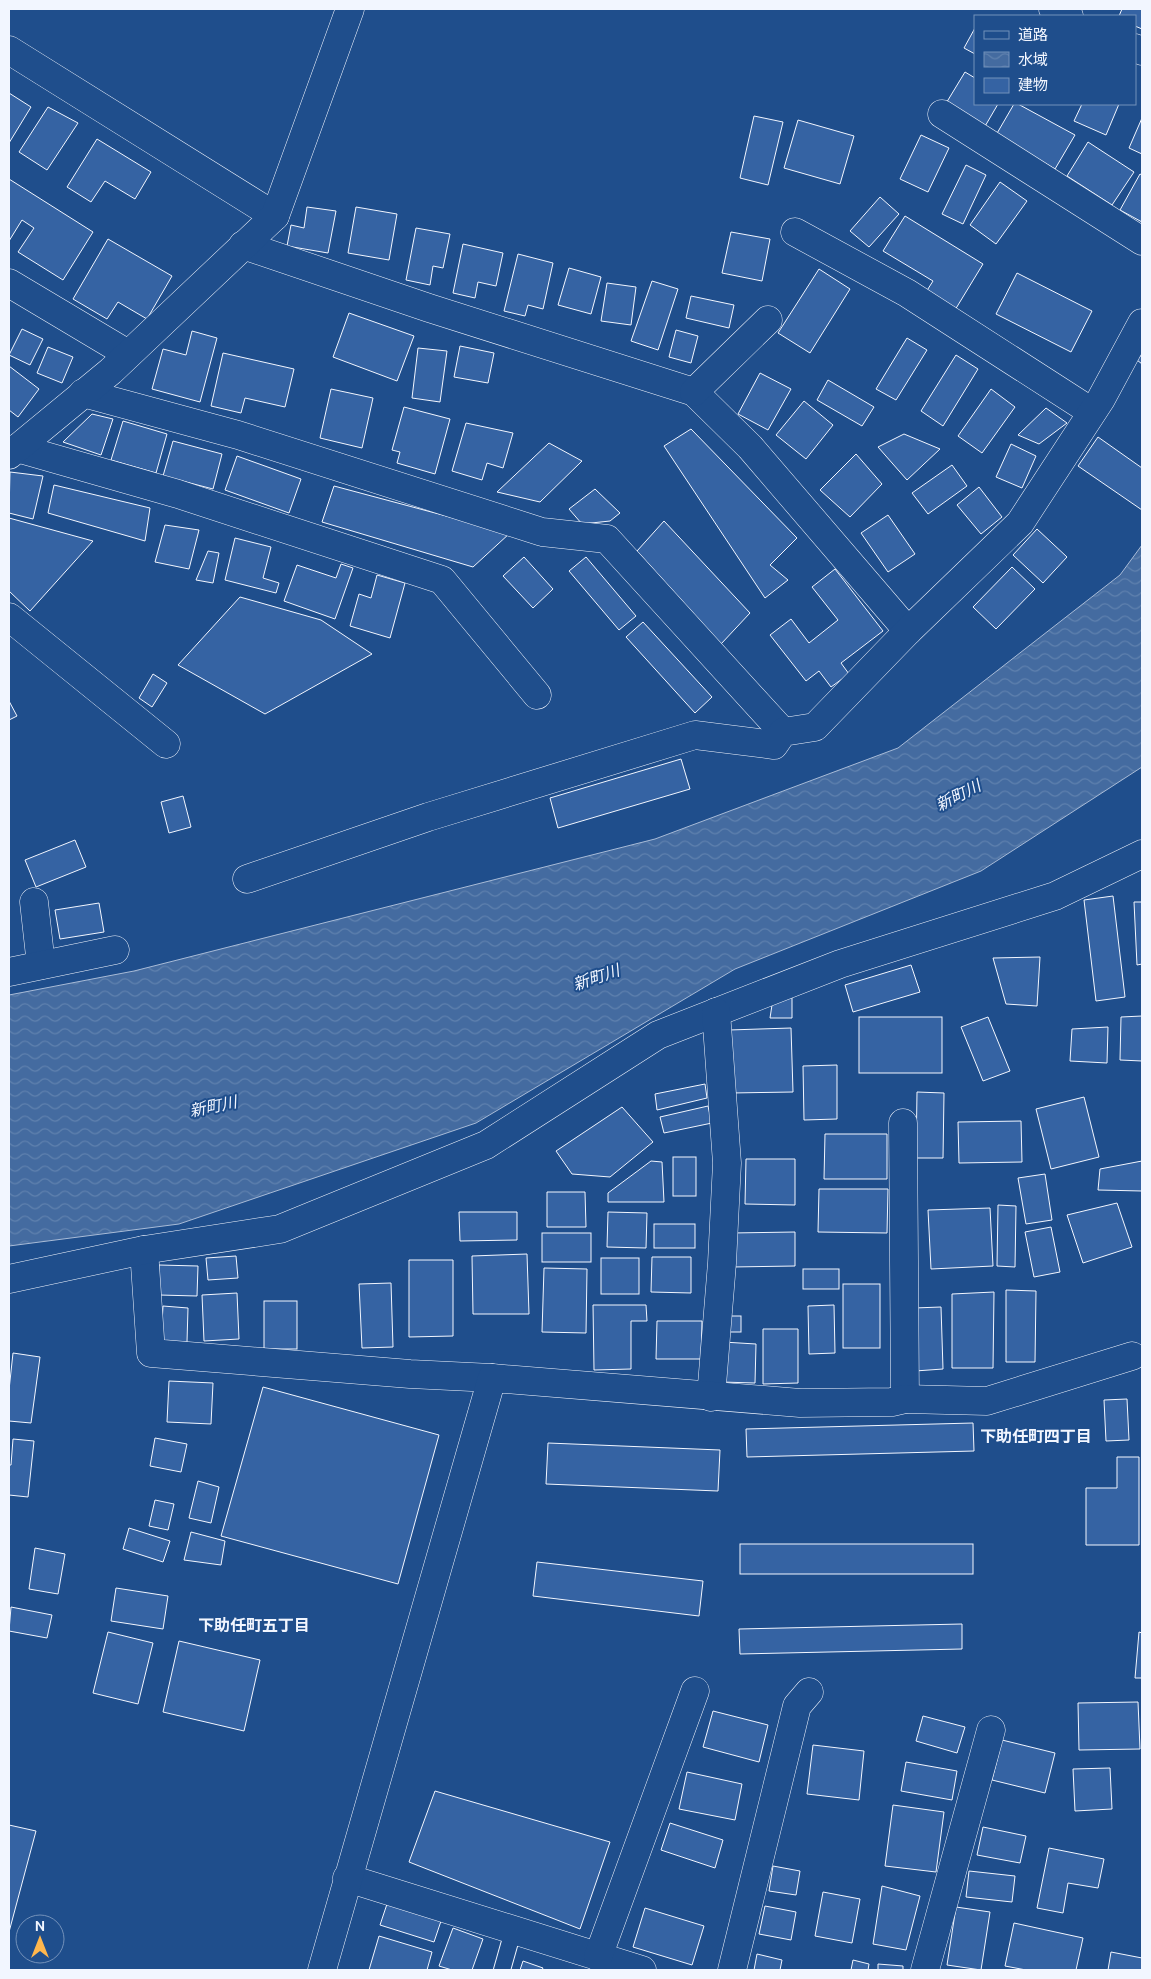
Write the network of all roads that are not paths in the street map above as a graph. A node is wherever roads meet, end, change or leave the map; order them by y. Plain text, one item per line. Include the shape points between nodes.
1 (350, 9) edge
2 (1053, 9) edge
3 (1067, 15) edge
4 (9, 50) edge
5 (942, 114) dead end
6 (274, 216) junction
7 (795, 232) dead end
8 (1142, 241) edge
9 (243, 246) junction
10 (9, 283) edge
11 (768, 320) dead end
12 (1142, 323) edge
13 (128, 354) junction
14 (694, 392) junction
15 (83, 393) junction
16 (1092, 412) junction
17 (13, 451) edge
18 (9, 617) edge
19 (908, 631) junction
20 (536, 694) dead end
21 (783, 732) junction
22 (166, 744) dead end
23 (1142, 854) edge
24 (247, 879) dead end
25 (34, 902) dead end
26 (115, 950) dead end
27 (41, 965) junction
28 (9, 972) edge
29 (716, 1012) junction
30 (903, 1123) dead end
31 (144, 1250) junction
32 (9, 1279) edge
33 (1137, 1359) edge
34 (492, 1378) junction
35 (711, 1397) junction
36 (905, 1399) junction
37 (696, 1692) dead end
38 (809, 1692) dead end
39 (991, 1730) dead end
40 (347, 1878) junction
41 (513, 1931) junction
42 (598, 1957) junction
43 (322, 1970) edge
44 (502, 1970) edge
45 (642, 1970) edge
46 (732, 1970) edge
47 (925, 1970) edge

1 - 6 street
2 - 3 street
4 - 6 street
5 - 8 street
6 - 9 street
7 - 16 street via 907,293
9 - 13 street
9 - 14 street
10 - 13 street
11 - 14 street
12 - 16 street
13 - 15 street
14 - 19 street via 750,447
15 - 17 street
15 - 21 street via 238,435 542,532 607,539
16 - 19 street via 1020,523
17 - 20 street via 178,494 442,580
18 - 22 street
19 - 21 street via 814,727
21 - 24 street via 774,745 695,735 428,817
23 - 29 street via 1055,896 840,964
25 - 27 street
26 - 27 street
27 - 28 street
29 - 31 street via 658,1035 486,1145 280,1229
29 - 35 street via 727,1163
30 - 36 street
31 - 32 street
31 - 34 street via 151,1353
33 - 36 street via 987,1401
34 - 35 street
34 - 40 street
35 - 36 street via 800,1403 892,1402
37 - 42 street
38 - 46 street via 797,1706
39 - 47 street
40 - 41 street
40 - 43 street
41 - 42 street
41 - 44 lane
42 - 45 street

